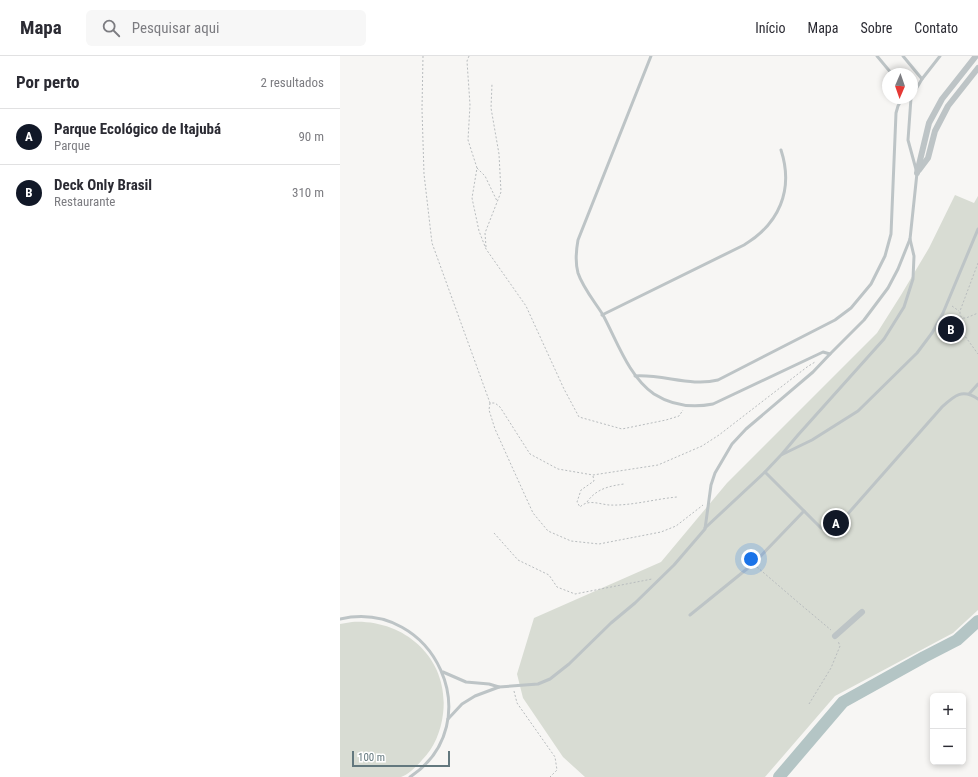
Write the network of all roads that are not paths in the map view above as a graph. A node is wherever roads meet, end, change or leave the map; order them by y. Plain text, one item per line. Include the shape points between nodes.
1 (651, 56) edge
2 (877, 56) edge
3 (903, 56) edge
4 (940, 56) edge
5 (976, 56) edge
6 (887, 68) edge
7 (978, 69) edge
8 (922, 79) junction
9 (918, 86) edge
10 (899, 104) edge
11 (911, 104) edge
12 (781, 150) dead end
13 (917, 173) junction
14 (978, 229) edge
15 (910, 239) junction
16 (602, 315) junction
17 (830, 354) junction
18 (635, 376) junction
19 (978, 384) edge
20 (969, 394) junction
21 (978, 399) edge
22 (781, 455) junction
23 (765, 472) junction
24 (804, 511) junction
25 (705, 529) junction
26 (862, 612) dead end
27 (690, 614) dead end
28 (340, 619) edge
29 (835, 636) road end
30 (443, 672) junction
31 (498, 687) junction
32 (448, 719) junction
33 (410, 777) edge

1 - 16 lane via 577,246 578,274
2 - 6 lane
3 - 8 lane
4 - 8 lane
5 - 13 street via 942,99 929,123
7 - 13 street via 948,106 935,131 928,158
8 - 9 lane
10 - 18 lane via 896,113 892,223 888,245 876,276 858,300 826,325 718,380 695,382 648,375
11 - 13 lane via 908,140
12 - 16 lane via 786,189 778,210 764,230 744,245
13 - 15 lane
14 - 22 lane via 943,313 917,353 858,411 812,440
15 - 17 lane via 888,288 864,320
15 - 22 lane via 914,256 914,279 904,307 884,339
16 - 18 lane
17 - 18 lane via 823,352 713,404 686,406 670,402 655,395
17 - 25 lane via 732,444 715,473
19 - 20 lane
20 - 21 lane
20 - 24 lane via 956,395 942,407 833,529 821,528
22 - 23 lane
23 - 24 lane
23 - 25 lane
24 - 27 lane via 753,564
25 - 31 lane via 674,565 558,673 543,683
26 - 29 street
28 - 30 lane via 370,617 398,625 425,644
30 - 31 lane via 466,682
30 - 32 lane via 449,700
31 - 32 lane via 468,699 456,708
32 - 33 lane via 434,754

